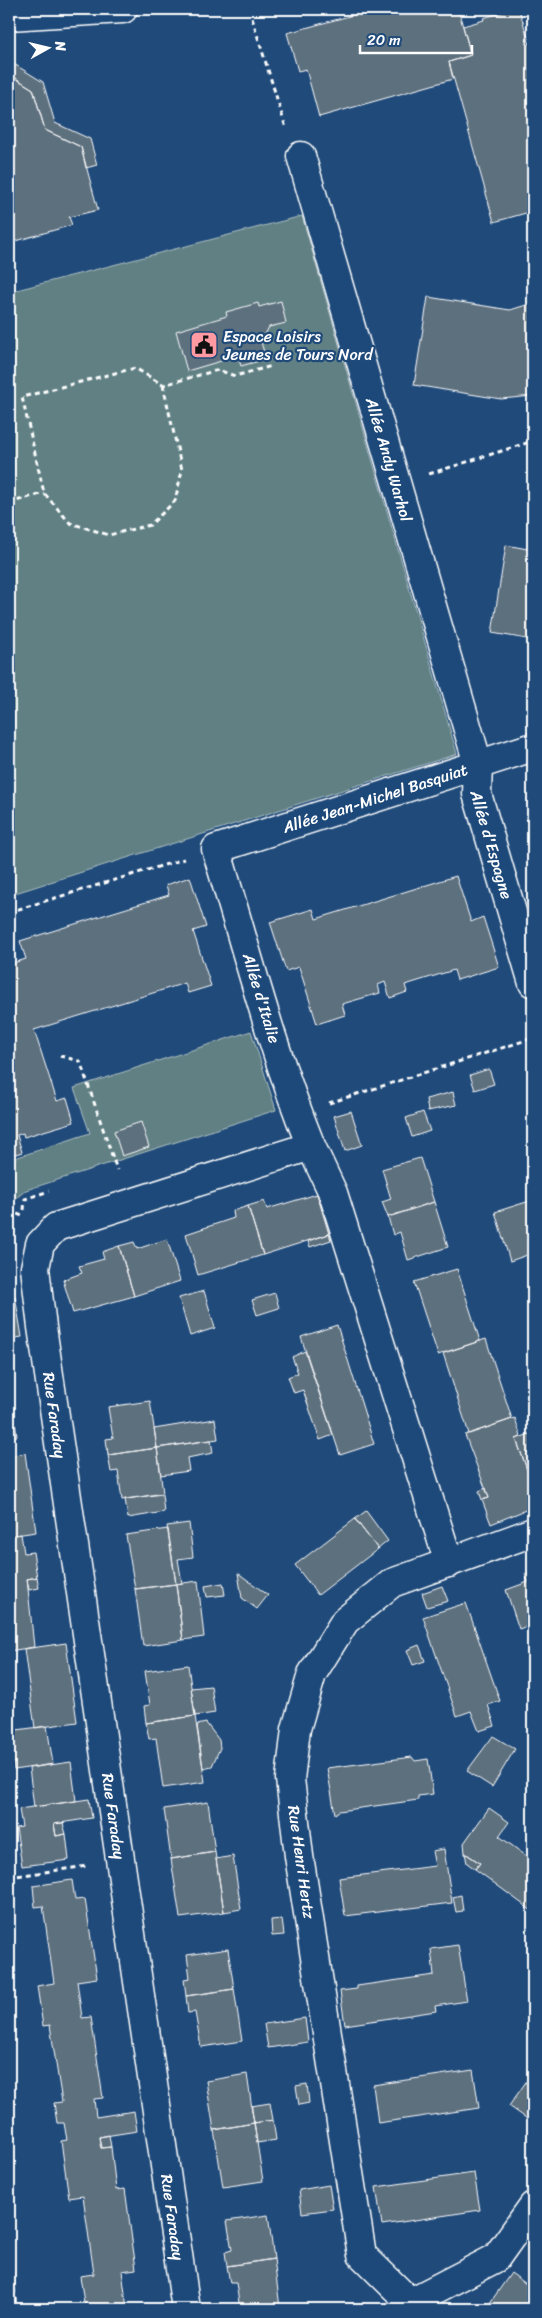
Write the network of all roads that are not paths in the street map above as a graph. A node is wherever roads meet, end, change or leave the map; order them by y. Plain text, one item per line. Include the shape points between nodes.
1 (123, 9) edge
2 (9, 16) edge
3 (301, 156) road end
4 (533, 747) edge
5 (478, 764) junction
6 (216, 849) joint
7 (533, 983) edge
8 (311, 1146) junction
9 (533, 1532) edge
10 (449, 1563) junction
11 (533, 2206) edge
12 (409, 2307) edge
13 (186, 2309) edge

1 - 2 street
3 - 5 street, Allée Andy Warhol
4 - 5 street, Allée Jean-Michel Basquiat
5 - 6 street, Allée Jean-Michel Basquiat
5 - 7 street, Allée d'Espagne via 477,794
6 - 8 street, Allée d'Italie
8 - 10 street via 333,1193
8 - 13 street, Rue Faraday via 56,1227 40,1244 35,1268
9 - 10 street, Rue Henri Hertz
10 - 12 street, Rue Henri Hertz via 392,1583 345,1621 312,1674 296,1728 290,1778 299,1856 362,2255
11 - 12 street via 496,2258

